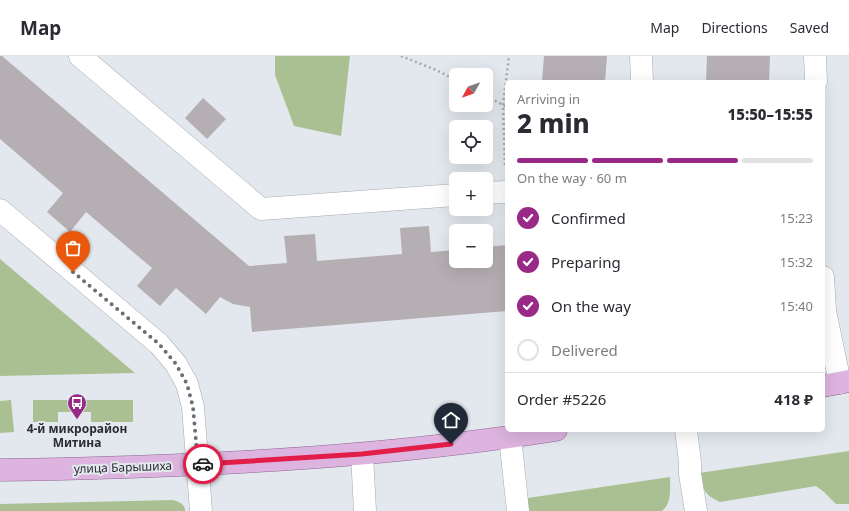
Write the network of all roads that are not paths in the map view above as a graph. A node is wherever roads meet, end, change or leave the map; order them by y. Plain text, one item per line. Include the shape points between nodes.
1 (80, 56) edge
2 (641, 56) edge
3 (815, 56) edge
4 (642, 80) edge
5 (816, 80) edge
6 (449, 196) edge
7 (0, 210) edge
8 (825, 311) edge
9 (837, 383) edge
10 (543, 432) edge
11 (686, 432) edge
12 (510, 437) junction
13 (362, 454) junction
14 (198, 464) junction
15 (0, 470) edge
16 (201, 511) edge
17 (365, 511) edge
18 (518, 511) edge
19 (696, 511) edge

1 - 6 lane via 261,209
2 - 4 lane
3 - 5 lane
7 - 14 lane via 159,344 176,364 187,384 193,407
8 - 9 lane
10 - 12 main road, улица Барышиха
11 - 19 lane
12 - 13 main road, улица Барышиха
12 - 18 lane
13 - 14 main road, улица Барышиха
13 - 17 lane
14 - 15 main road, улица Барышиха
14 - 16 lane

